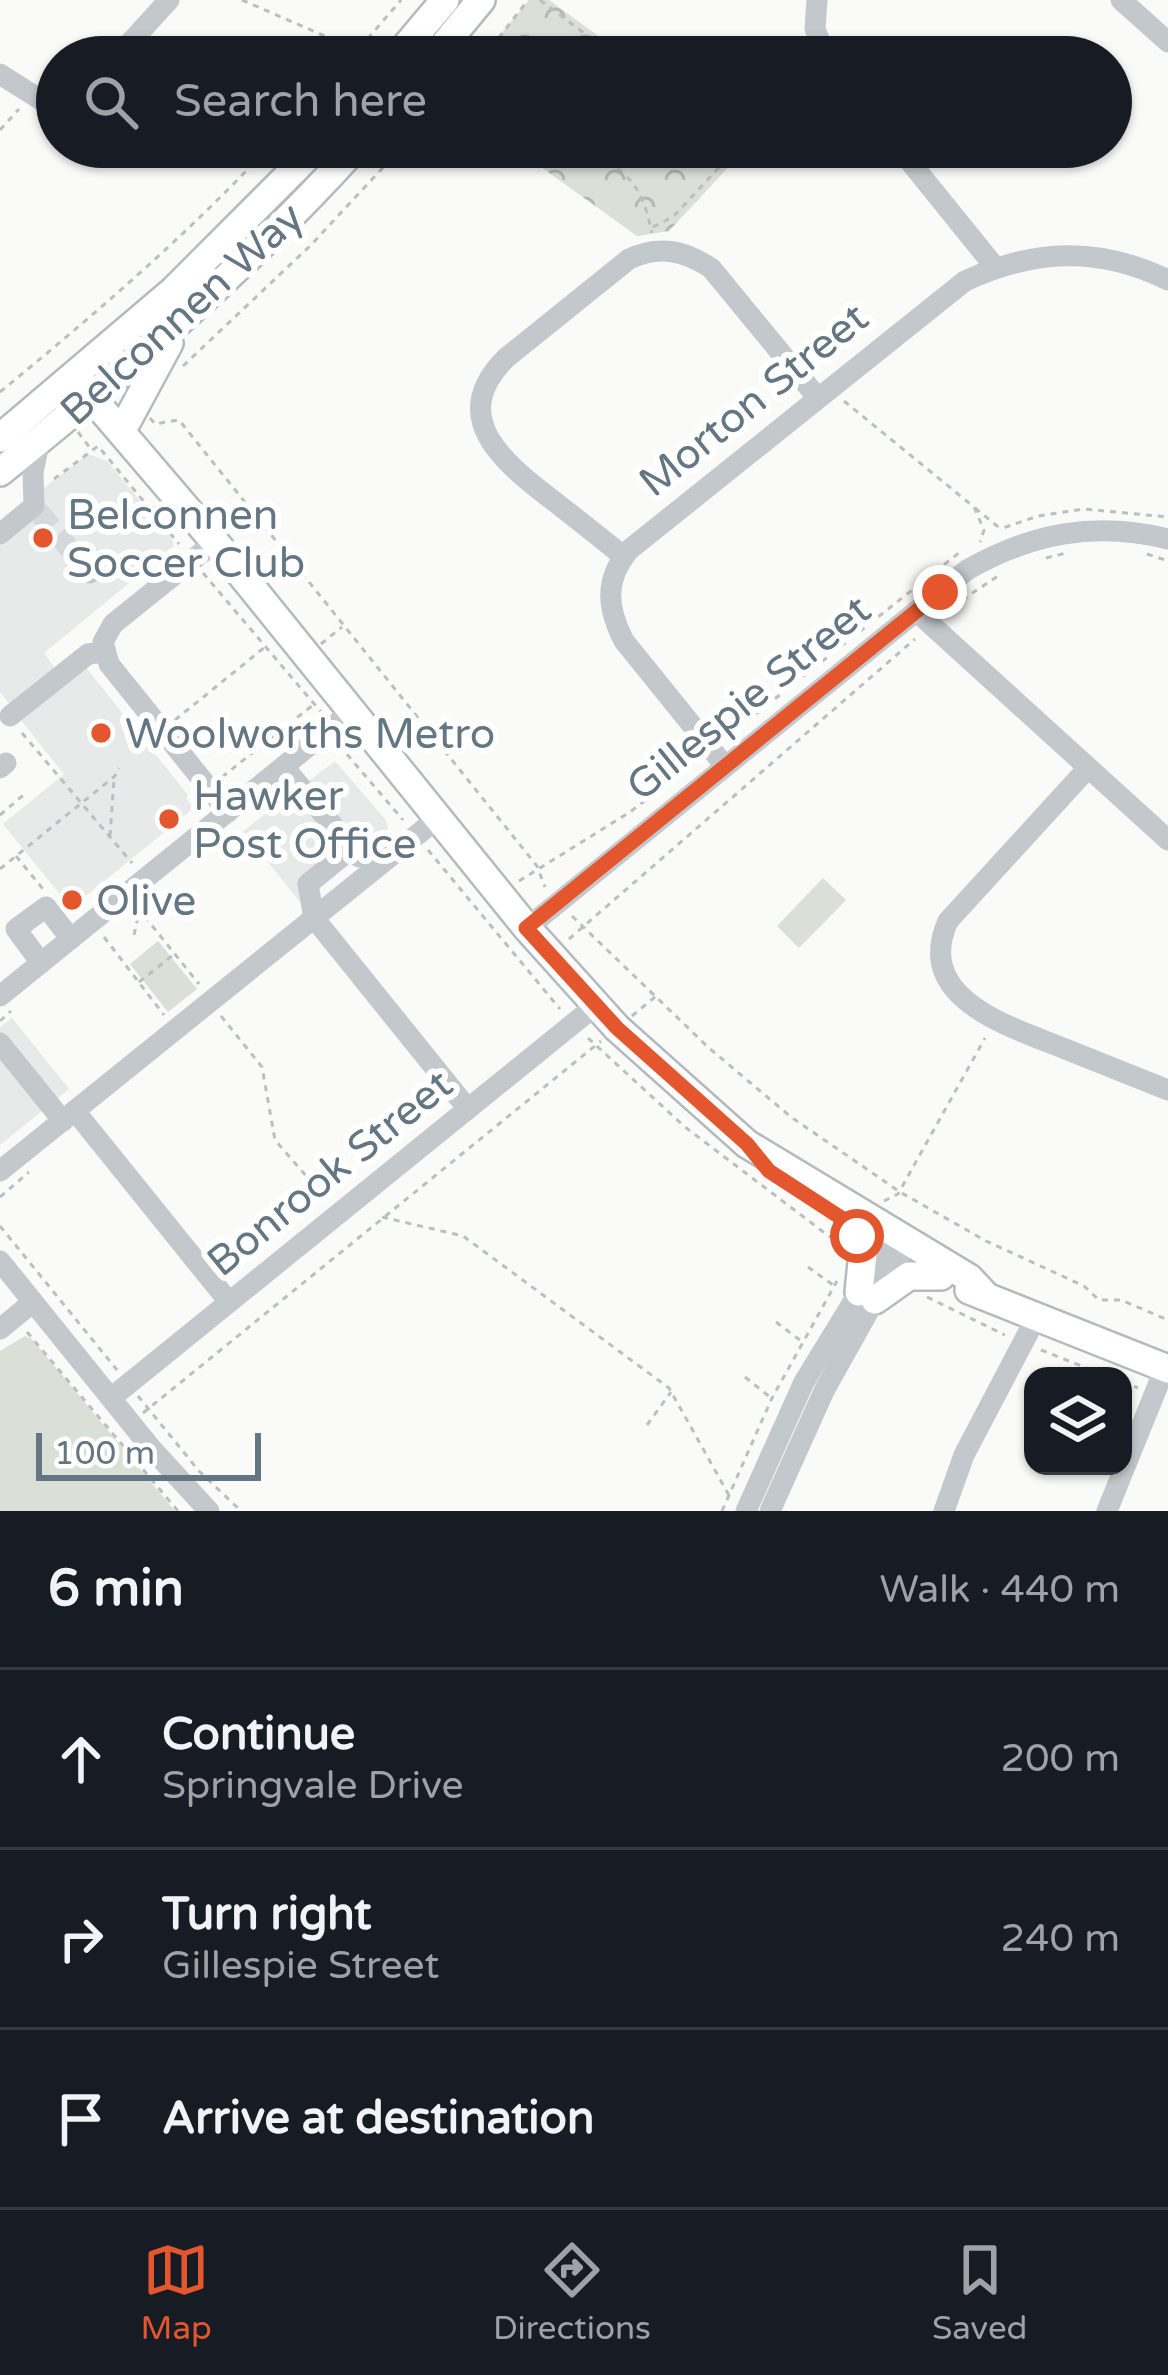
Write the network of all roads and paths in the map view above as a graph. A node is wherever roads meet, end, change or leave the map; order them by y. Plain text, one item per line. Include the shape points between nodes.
1 (169, 0) edge
2 (242, 0) edge
3 (401, 0) edge
4 (445, 0) edge
5 (481, 0) edge
6 (528, 0) edge
7 (539, 0) edge
8 (817, 0) edge
9 (1121, 0) edge
10 (136, 36) edge
11 (326, 36) edge
12 (371, 36) edge
13 (415, 36) edge
14 (451, 36) edge
15 (500, 36) edge
16 (588, 36) edge
17 (818, 36) edge
18 (1168, 43) edge
19 (0, 74) edge
20 (32, 94) junction
21 (36, 96) edge
22 (0, 130) edge
23 (250, 168) edge
24 (296, 168) edge
25 (335, 168) edge
26 (382, 168) edge
27 (618, 168) edge
28 (718, 168) edge
29 (915, 168) edge
30 (654, 239) junction
31 (994, 267) junction
32 (1168, 280) edge
33 (223, 282) junction
34 (172, 376) dead end
35 (88, 384) junction
36 (0, 392) edge
37 (822, 393) junction
38 (135, 415) junction
39 (78, 431) dead end
40 (0, 438) edge
41 (40, 440) junction
42 (92, 449) junction
43 (0, 472) edge
44 (179, 499) junction
45 (35, 504) junction
46 (0, 534) edge
47 (1168, 539) edge
48 (215, 542) junction
49 (978, 548) dead end
50 (1080, 550) dead end
51 (967, 551) dead end
52 (1143, 553) dead end
53 (623, 556) junction
54 (192, 560) junction
55 (1037, 560) dead end
56 (1168, 561) edge
57 (1003, 573) dead end
58 (955, 598) dead end
59 (916, 611) junction
60 (921, 634) dead end
61 (266, 646) junction
62 (104, 652) junction
63 (314, 704) junction
64 (10, 716) dead end
65 (343, 719) junction
66 (737, 728) dead end
67 (162, 730) junction
68 (6, 758) edge
69 (699, 759) dead end
70 (284, 766) junction
71 (725, 766) junction
72 (119, 768) dead end
73 (1088, 768) junction
74 (115, 776) junction
75 (209, 788) junction
76 (27, 793) dead end
77 (80, 804) junction
78 (228, 812) junction
79 (0, 815) edge
80 (427, 826) junction
81 (110, 838) junction
82 (1168, 840) edge
83 (352, 848) junction
84 (16, 856) junction
85 (0, 868) edge
86 (538, 869) junction
87 (371, 872) junction
88 (146, 878) junction
89 (513, 884) dead end
90 (546, 888) dead end
91 (140, 910) junction
92 (570, 914) dead end
93 (314, 918) junction
94 (583, 926) junction
95 (526, 928) junction
96 (65, 931) junction
97 (134, 934) dead end
98 (103, 935) dead end
99 (174, 954) junction
100 (41, 963) junction
101 (540, 963) junction
102 (139, 982) junction
103 (0, 996) edge
104 (656, 996) junction
105 (212, 1000) junction
106 (596, 1006) junction
107 (563, 1012) dead end
108 (167, 1019) dead end
109 (995, 1021) junction
110 (585, 1035) dead end
111 (606, 1037) junction
112 (0, 1043) edge
113 (1168, 1090) edge
114 (468, 1109) junction
115 (69, 1116) junction
116 (747, 1144) junction
117 (0, 1171) edge
118 (899, 1193) junction
119 (340, 1212) junction
120 (380, 1217) junction
121 (844, 1233) junction
122 (897, 1245) junction
123 (0, 1261) edge
124 (808, 1267) dead end
125 (941, 1276) junction
126 (856, 1293) junction
127 (984, 1294) junction
128 (33, 1302) junction
129 (229, 1302) junction
130 (1037, 1316) junction
131 (1168, 1320) edge
132 (776, 1322) dead end
133 (24, 1328) dead end
134 (0, 1329) edge
135 (803, 1342) dead end
136 (1023, 1343) junction
137 (1084, 1367) edge
138 (1166, 1369) edge
139 (745, 1377) dead end
140 (671, 1392) junction
141 (110, 1398) junction
142 (772, 1398) dead end
143 (130, 1423) junction
144 (647, 1425) dead end
145 (728, 1496) dead end
146 (178, 1511) edge
147 (209, 1511) edge
148 (746, 1511) edge
149 (770, 1511) edge
150 (944, 1511) edge
151 (1107, 1511) edge

1 - 10 street
2 - 11 path
3 - 12 path
4 - 13 main road
5 - 14 main road
6 - 15 path
7 - 16 path
8 - 17 street
9 - 18 street
19 - 20 street
20 - 21 street
20 - 22 path
23 - 36 path
24 - 35 main road, Belconnen Way
25 - 33 main road, Belconnen Way
26 - 34 path
27 - 30 path via 634,182
28 - 30 path
29 - 31 street
30 - 37 street via 711,268
30 - 53 street via 506,358 482,393 482,418 500,457
31 - 32 street, Morton Street via 1040,255 1090,255
31 - 37 street, Morton Street via 938,299
33 - 35 main road, Belconnen Way
33 - 38 main road via 160,352
35 - 38 main road
35 - 40 main road, Belconnen Way
35 - 41 main road, Belconnen Way
35 - 44 main road
37 - 49 path via 974,507 984,530
37 - 53 street, Morton Street
38 - 44 main road
38 - 86 path via 155,424 179,420
39 - 42 path
41 - 43 main road, Belconnen Way
41 - 45 street
42 - 45 path
42 - 54 path via 98,446
44 - 48 main road
45 - 46 street
47 - 59 street, Gillespie Street via 1112,530 1037,537 967,570
48 - 54 street
48 - 65 main road
50 - 55 path
51 - 66 path
52 - 56 path
53 - 71 street, Morton Street via 609,591 614,622
54 - 61 path
54 - 62 street via 113,624
57 - 58 path
59 - 71 street, Gillespie Street
59 - 73 street
60 - 94 path
61 - 63 path
61 - 67 path
62 - 64 street via 88,654
62 - 67 street
63 - 65 path
63 - 75 path
65 - 70 street
65 - 80 main road
65 - 80 path via 345,752
67 - 75 street
68 - 77 path via 23,734
69 - 86 path
70 - 78 street
70 - 83 street
71 - 95 street, Gillespie Street
72 - 74 path
73 - 82 street
73 - 109 street via 944,930 953,987
74 - 77 path
74 - 81 path
75 - 78 street
76 - 79 path
77 - 81 path
77 - 84 path
78 - 88 street
80 - 87 street
80 - 95 main road
80 - 101 path
81 - 88 path
83 - 87 street
83 - 93 street via 308,884
84 - 85 path
84 - 96 path via 67,918
86 - 89 path
86 - 90 path
87 - 93 street
88 - 91 path via 158,890
88 - 96 street
91 - 97 path
91 - 99 path
92 - 94 path
93 - 105 street
93 - 114 street
94 - 101 path
94 - 104 path
95 - 101 main road
96 - 100 street
96 - 100 street via 46,907 16,929
98 - 102 path
99 - 102 path
99 - 105 path
100 - 103 street
101 - 106 main road
101 - 107 path
102 - 108 path
104 - 111 path
104 - 118 path via 791,1117
105 - 115 street
105 - 119 path via 262,1067 274,1140
106 - 111 main road
106 - 114 street, Bonrook Street
109 - 113 street
109 - 118 path
110 - 111 path
111 - 116 main road
111 - 120 path
111 - 121 path via 696,1136
112 - 115 street
114 - 119 street, Bonrook Street
115 - 117 street
115 - 129 street
116 - 121 main road
116 - 122 main road
118 - 131 path via 1099,1300 1121,1300
119 - 129 street, Bonrook Street
120 - 140 path via 463,1236
120 - 143 path
121 - 122 main road
121 - 126 main road via 864,1263
122 - 125 main road
122 - 126 street
122 - 127 main road via 969,1278
123 - 128 street
124 - 126 path
125 - 126 main road via 909,1276
125 - 127 main road
126 - 148 street via 804,1382
126 - 149 street
127 - 130 main road
128 - 134 street
128 - 141 street
129 - 141 street, Bonrook Street
130 - 136 street
130 - 138 main road
132 - 135 path
133 - 146 path
136 - 137 path
136 - 150 street
138 - 151 street
139 - 142 path
140 - 144 path
140 - 145 path
141 - 143 street
143 - 147 street

